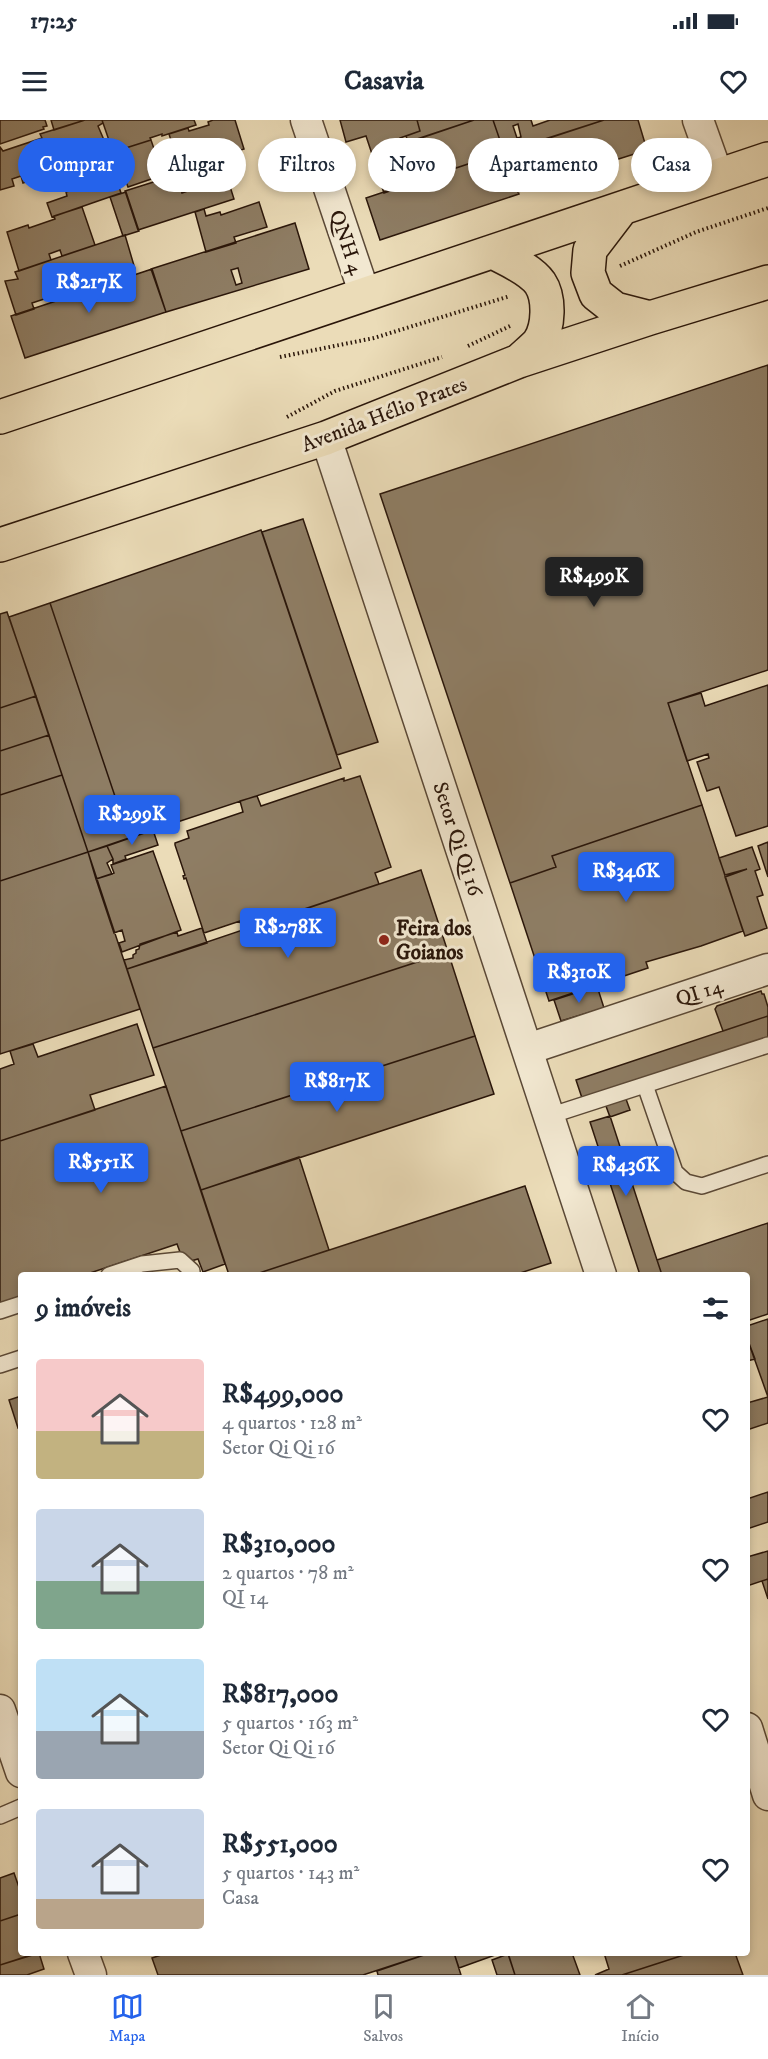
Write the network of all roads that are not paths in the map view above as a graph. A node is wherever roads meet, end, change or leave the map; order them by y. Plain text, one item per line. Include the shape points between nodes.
1 (306, 120) edge
2 (698, 120) edge
3 (768, 159) edge
4 (718, 176) junction
5 (622, 208) junction
6 (493, 252) junction
7 (768, 282) edge
8 (365, 295) junction
9 (650, 318) junction
10 (519, 361) junction
11 (0, 417) edge
12 (326, 438) junction
13 (0, 545) edge
14 (768, 969) edge
15 (768, 1044) edge
16 (528, 1049) junction
17 (645, 1085) junction
18 (549, 1116) junction
19 (768, 1164) edge
20 (118, 1272) edge
21 (192, 1272) edge
22 (600, 1272) edge
23 (18, 1305) edge
24 (0, 1311) edge
25 (18, 1359) edge
26 (0, 1365) edge
27 (0, 1710) edge
28 (750, 1738) edge
29 (18, 1763) edge
30 (768, 1795) edge
31 (18, 1808) edge
32 (0, 1816) edge
33 (84, 1956) edge
34 (91, 1975) edge

1 - 8 street, QNH 4
2 - 4 street
3 - 4 main road
4 - 5 main road
5 - 6 main road
5 - 9 main road via 590,250 588,273 596,294 615,309
6 - 8 main road
6 - 10 main road via 540,283 547,301 543,333
7 - 9 main road, Avenida Hélio Prates
8 - 11 main road
9 - 10 main road, Avenida Hélio Prates
10 - 12 main road, Avenida Hélio Prates
12 - 13 main road, Avenida Hélio Prates
12 - 16 street, Setor Qi Qi 16
14 - 16 street, QI 14
15 - 17 lane
16 - 18 street, Setor Qi Qi 16
17 - 18 lane
17 - 19 lane via 675,1172 686,1182 702,1186
18 - 22 street, Setor Qi Qi 16
20 - 21 lane via 142,1264 180,1260
23 - 24 lane
25 - 26 lane
27 - 29 street
28 - 30 street
31 - 32 lane
33 - 34 street

